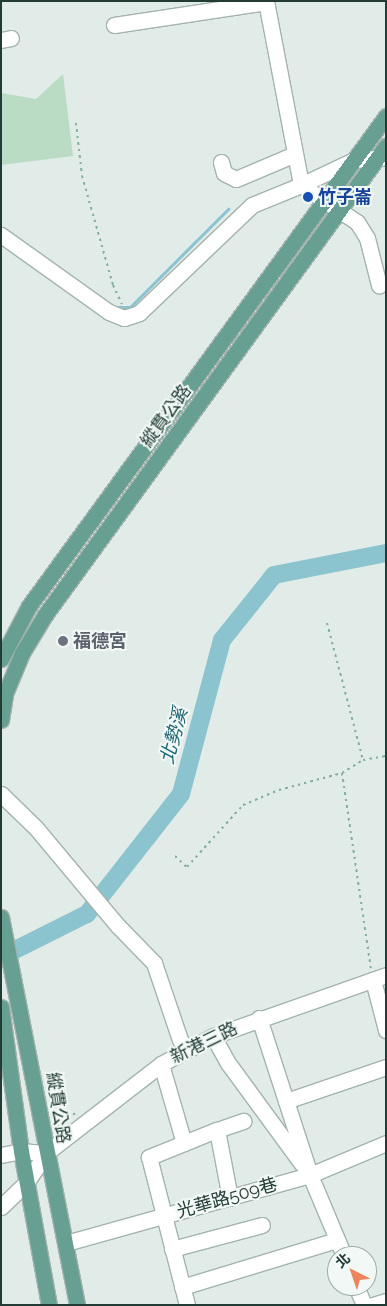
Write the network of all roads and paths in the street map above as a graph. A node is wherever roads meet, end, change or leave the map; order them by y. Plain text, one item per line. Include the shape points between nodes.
1 (266, 2) edge
2 (114, 25) dead end
3 (386, 116) edge
4 (76, 124) dead end
5 (386, 146) edge
6 (295, 154) junction
7 (381, 158) edge
8 (354, 160) junction
9 (221, 162) dead end
10 (301, 185) junction
11 (326, 200) junction
12 (341, 209) junction
13 (1, 235) edge
14 (379, 285) dead end
15 (122, 302) dead end
16 (327, 623) dead end
17 (1, 659) edge
18 (1, 720) edge
19 (386, 756) edge
20 (363, 760) junction
21 (342, 773) junction
22 (1, 794) edge
23 (175, 856) dead end
24 (1, 917) edge
25 (379, 977) edge
26 (1, 1007) edge
27 (259, 1018) junction
28 (386, 1030) edge
29 (213, 1036) junction
30 (187, 1049) junction
31 (161, 1064) junction
32 (386, 1067) edge
33 (286, 1102) junction
34 (243, 1121) dead end
35 (217, 1130) junction
36 (386, 1143) edge
37 (184, 1144) junction
38 (20, 1151) junction
39 (46, 1153) junction
40 (1, 1155) edge
41 (1, 1166) edge
42 (310, 1175) junction
43 (26, 1183) junction
44 (230, 1198) junction
45 (1, 1207) edge
46 (164, 1216) junction
47 (262, 1226) dead end
48 (337, 1240) junction
49 (66, 1243) junction
50 (340, 1246) edge
51 (172, 1249) junction
52 (182, 1287) junction
53 (386, 1301) edge
54 (49, 1305) edge
55 (77, 1305) edge
56 (187, 1305) edge
57 (372, 1305) edge

1 - 2 street
1 - 6 street
3 - 8 main road, 縱貫公路
4 - 15 path via 82,176 113,285
5 - 7 main road, 縱貫公路
6 - 9 street via 236,179 224,173
6 - 10 street
7 - 8 street
7 - 12 main road, 縱貫公路
8 - 10 street
8 - 11 main road, 縱貫公路
10 - 11 street
10 - 13 street via 252,204 139,313 124,318 109,312
11 - 12 street
11 - 17 main road, 縱貫公路 via 29,606
12 - 14 street via 357,222 367,238
12 - 18 main road, 縱貫公路 via 45,615 22,653 5,694
16 - 20 path
19 - 20 path
20 - 21 path
21 - 23 path via 279,790 243,805 187,867
21 - 25 path
22 - 30 street via 36,828 118,926 154,963 180,1040
24 - 39 main road, 縱貫公路 via 34,1071
25 - 27 street, 新港三路
25 - 28 street
26 - 38 main road
27 - 29 street, 新港三路
27 - 33 street
29 - 30 street, 新港三路
29 - 42 street via 228,1064
30 - 31 street, 新港三路
31 - 37 street
31 - 39 street, 新港三路
32 - 33 street
33 - 42 street
34 - 35 street
35 - 37 street
35 - 44 street
36 - 42 street, 光華路509巷
37 - 46 street via 149,1157
38 - 39 street
38 - 40 street
38 - 41 street
38 - 43 main road
39 - 43 street, 新港三路
39 - 49 main road, 縱貫公路
42 - 44 street, 光華路509巷
42 - 48 street
43 - 45 street, 新港三路
43 - 54 main road
44 - 46 street, 光華路509巷
46 - 49 street, 光華路509巷
46 - 51 street
47 - 51 street
48 - 50 street
48 - 52 street
49 - 55 main road, 縱貫公路
51 - 52 street
52 - 56 street
53 - 57 street

